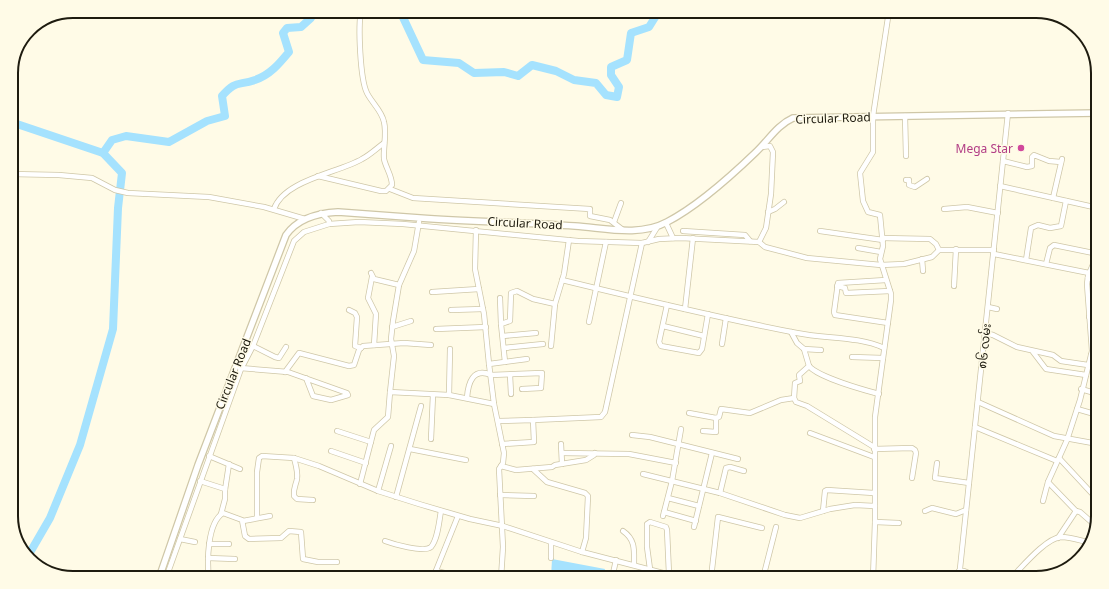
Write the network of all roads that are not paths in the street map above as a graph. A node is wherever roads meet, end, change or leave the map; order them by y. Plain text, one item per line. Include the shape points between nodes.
1 (360, 18) edge
2 (888, 18) edge
3 (1008, 113) junction
4 (1091, 113) edge
5 (873, 116) junction
6 (905, 116) junction
7 (384, 143) junction
8 (762, 147) junction
9 (906, 156) dead end
10 (1003, 161) junction
11 (18, 174) edge
12 (318, 176) junction
13 (927, 178) dead end
14 (906, 180) dead end
15 (1000, 186) junction
16 (390, 189) junction
17 (1053, 198) junction
18 (1066, 201) junction
19 (784, 202) dead end
20 (621, 203) dead end
21 (1091, 206) edge
22 (274, 209) junction
23 (944, 209) dead end
24 (768, 212) junction
25 (321, 213) junction
26 (998, 213) junction
27 (419, 218) junction
28 (305, 219) junction
29 (614, 222) junction
30 (666, 223) junction
31 (329, 224) junction
32 (418, 225) junction
33 (658, 226) junction
34 (476, 230) junction
35 (623, 230) junction
36 (683, 231) dead end
37 (820, 231) dead end
38 (673, 238) junction
39 (693, 238) junction
40 (882, 239) junction
41 (569, 240) junction
42 (750, 241) junction
43 (606, 242) junction
44 (645, 242) junction
45 (759, 242) junction
46 (858, 248) dead end
47 (956, 249) junction
48 (939, 250) junction
49 (881, 252) junction
50 (994, 252) junction
51 (1091, 252) edge
52 (922, 260) junction
53 (1026, 260) junction
54 (1046, 264) junction
55 (881, 265) junction
56 (1091, 270) edge
57 (923, 271) dead end
58 (1089, 275) junction
59 (562, 280) junction
60 (886, 280) junction
61 (399, 285) junction
62 (837, 286) junction
63 (954, 286) dead end
64 (596, 288) junction
65 (479, 289) junction
66 (890, 291) junction
67 (432, 292) dead end
68 (631, 296) junction
69 (500, 298) dead end
70 (555, 304) junction
71 (667, 305) junction
72 (988, 307) junction
73 (483, 309) junction
74 (685, 309) junction
75 (997, 309) dead end
76 (349, 310) dead end
77 (451, 310) dead end
78 (708, 314) junction
79 (1089, 317) joint
80 (726, 318) junction
81 (411, 321) dead end
82 (589, 322) dead end
83 (888, 323) junction
84 (501, 324) junction
85 (663, 326) junction
86 (392, 327) junction
87 (486, 327) junction
88 (436, 329) dead end
89 (791, 332) junction
90 (536, 333) dead end
91 (985, 333) junction
92 (503, 336) junction
93 (704, 336) junction
94 (392, 344) junction
95 (543, 344) dead end
96 (722, 344) dead end
97 (374, 345) junction
98 (431, 345) dead end
99 (253, 346) junction
100 (551, 346) dead end
101 (286, 347) dead end
102 (361, 348) junction
103 (504, 348) junction
104 (884, 348) junction
105 (450, 349) dead end
106 (804, 349) junction
107 (821, 350) dead end
108 (1033, 352) junction
109 (1091, 355) joint
110 (852, 357) dead end
111 (883, 358) junction
112 (527, 359) dead end
113 (505, 362) junction
114 (489, 364) junction
115 (1088, 365) junction
116 (809, 366) junction
117 (239, 368) junction
118 (285, 372) junction
119 (492, 375) junction
120 (510, 375) junction
121 (1086, 375) junction
122 (306, 378) junction
123 (522, 389) dead end
124 (1082, 389) junction
125 (390, 392) junction
126 (1091, 392) edge
127 (511, 394) dead end
128 (879, 394) junction
129 (433, 395) junction
130 (449, 395) junction
131 (467, 398) junction
132 (794, 398) junction
133 (978, 402) junction
134 (494, 404) junction
135 (421, 406) dead end
136 (1077, 409) junction
137 (689, 413) dead end
138 (1091, 413) edge
139 (716, 418) junction
140 (533, 420) junction
141 (498, 421) junction
142 (975, 426) junction
143 (681, 429) dead end
144 (337, 430) dead end
145 (703, 431) dead end
146 (810, 433) dead end
147 (632, 435) dead end
148 (431, 439) dead end
149 (1067, 440) junction
150 (371, 442) junction
151 (1091, 443) edge
152 (502, 444) junction
153 (562, 444) dead end
154 (679, 444) junction
155 (391, 446) dead end
156 (874, 448) junction
157 (410, 449) junction
158 (332, 451) dead end
159 (562, 453) junction
160 (595, 453) junction
161 (712, 453) junction
162 (209, 456) junction
163 (874, 457) junction
164 (294, 458) junction
165 (738, 459) dead end
166 (466, 460) dead end
167 (1058, 460) junction
168 (366, 463) junction
169 (676, 463) junction
170 (937, 463) dead end
171 (229, 464) junction
172 (562, 464) junction
173 (501, 466) junction
174 (240, 468) dead end
175 (533, 469) junction
176 (744, 471) dead end
177 (643, 474) dead end
178 (912, 478) dead end
179 (200, 481) junction
180 (672, 481) junction
181 (1048, 482) junction
182 (969, 483) junction
183 (360, 484) junction
184 (225, 490) junction
185 (703, 490) junction
186 (378, 491) junction
187 (720, 493) junction
188 (874, 493) junction
189 (1091, 493) edge
190 (500, 495) junction
191 (534, 496) dead end
192 (396, 497) junction
193 (668, 498) junction
194 (313, 500) dead end
195 (1043, 501) dead end
196 (699, 506) junction
197 (875, 506) junction
198 (966, 510) junction
199 (441, 511) junction
200 (823, 511) junction
201 (925, 511) dead end
202 (1076, 511) junction
203 (221, 514) junction
204 (270, 516) dead end
205 (458, 516) junction
206 (256, 517) junction
207 (243, 520) junction
208 (696, 521) junction
209 (1090, 521) edge
210 (875, 522) junction
211 (899, 524) dead end
212 (503, 526) junction
213 (694, 527) dead end
214 (776, 527) dead end
215 (762, 528) dead end
216 (623, 532) dead end
217 (1058, 538) junction
218 (180, 539) junction
219 (385, 541) dead end
220 (195, 542) dead end
221 (1084, 542) edge
222 (551, 543) junction
223 (210, 544) junction
224 (229, 544) dead end
225 (582, 552) junction
226 (208, 558) junction
227 (551, 558) dead end
228 (236, 559) dead end
229 (616, 560) junction
230 (336, 562) dead end
231 (634, 565) junction
232 (650, 569) junction
233 (161, 571) edge
234 (169, 571) edge
235 (209, 571) edge
236 (436, 571) edge
237 (500, 571) edge
238 (614, 571) edge
239 (656, 571) edge
240 (671, 571) edge
241 (712, 571) edge
242 (765, 571) edge
243 (873, 571) edge
244 (959, 571) joint
245 (964, 571) edge
246 (1018, 571) edge

1 - 7 street via 363,83 384,122
2 - 5 street
3 - 4 main road, Circular Road
3 - 6 main road, Circular Road
3 - 10 street, ၈၆ လမ်း
5 - 6 main road, Circular Road
5 - 8 main road, Circular Road via 793,118 778,128
5 - 40 street via 873,152 860,173 863,201 868,212 880,215
6 - 9 street
7 - 12 street via 362,159
7 - 16 street via 384,160 392,178
8 - 24 street via 772,148
8 - 30 main road, Circular Road via 735,172
10 - 15 street, ၈၆ လမ်း
10 - 17 street via 1026,167 1032,166 1034,156 1049,161 1062,160
11 - 22 street via 92,178 115,190 128,193 197,195
12 - 16 street via 381,191
12 - 22 street via 285,193 278,199
13 - 14 street via 916,187 909,185 909,180
15 - 17 street
15 - 26 street, ၈၆ လမ်း
16 - 29 street via 413,198 590,209 590,216
17 - 18 street
18 - 21 street
18 - 53 street via 1061,226 1050,228 1038,225 1032,228
19 - 24 street
20 - 29 street
22 - 28 street
23 - 26 street via 967,208
24 - 45 street via 766,228
25 - 27 main road, Circular Road
25 - 28 main road, Circular Road
25 - 31 street
26 - 50 street, ၈၆ လမ်း
27 - 32 street
27 - 35 main road, Circular Road
28 - 117 main road, Circular Road via 286,235
29 - 35 street
30 - 33 main road, Circular Road
30 - 38 street
31 - 32 street via 359,222
31 - 99 street via 304,232 294,241
32 - 34 street
32 - 61 street via 414,252
33 - 35 main road, Circular Road
33 - 44 street
34 - 41 street
34 - 65 street via 475,269
36 - 42 street via 745,235
37 - 40 street
38 - 39 street
38 - 44 street
39 - 42 street
39 - 74 street
40 - 48 street via 930,239
40 - 49 street
41 - 43 street
41 - 59 street
42 - 45 street
43 - 44 street
43 - 64 street
44 - 68 street
45 - 55 street via 765,247 807,258
46 - 49 street
47 - 48 street
47 - 50 street
47 - 63 street
48 - 52 street via 932,257
49 - 55 street
50 - 53 street
50 - 72 street, ၈၆ လမ်း
51 - 54 street via 1054,245 1050,248
52 - 55 street
52 - 57 street
53 - 54 street
54 - 58 street
55 - 60 street
56 - 58 street
58 - 79 street
59 - 64 street
59 - 70 street
60 - 62 street via 839,283
60 - 66 street
61 - 86 street
61 - 97 street via 382,282 371,275 368,298 376,314
62 - 66 street via 845,288 846,293
62 - 83 street via 835,315
64 - 68 street
64 - 82 street
65 - 67 street
65 - 73 street
66 - 83 street
68 - 71 street
68 - 140 street via 605,412 601,417
69 - 84 street
70 - 84 street via 514,291 510,321
70 - 100 street
71 - 74 street
71 - 85 street
72 - 75 street
72 - 91 street, ၈၆ လမ်း
73 - 77 street
73 - 87 street
74 - 78 street
76 - 102 street via 357,317 355,346
78 - 80 street
78 - 93 street
79 - 109 street
80 - 89 street
80 - 96 street
81 - 86 street
83 - 104 street
84 - 92 street
85 - 93 street
85 - 93 street via 659,342 661,346 699,353
86 - 94 street
87 - 88 street
87 - 114 street
89 - 104 street via 838,338
89 - 106 street
90 - 92 street
91 - 108 street
91 - 133 street, ၈၆ လမ်း
92 - 103 street
94 - 97 street
94 - 98 street
94 - 125 street via 394,356
95 - 103 street
97 - 102 street
99 - 101 street via 279,358
99 - 117 street
102 - 118 street via 352,366 299,353
103 - 113 street
104 - 111 street
105 - 130 street
106 - 107 street
106 - 116 street
108 - 115 street via 1053,355 1061,361
108 - 121 street via 1046,369
109 - 115 street
110 - 111 street
111 - 128 street
112 - 113 street
113 - 114 street
114 - 119 street
115 - 121 street
116 - 128 street via 828,377
116 - 132 street via 799,375 800,381 795,383
117 - 118 street
117 - 162 street
117 - 233 main road, Circular Road via 198,466
118 - 122 street
119 - 120 street
119 - 131 street via 480,373 472,377 468,385
119 - 134 street
120 - 123 street via 542,373 541,388
120 - 127 street
121 - 124 street
122 - 122 street via 347,393 348,395 330,400 313,396
124 - 126 street
124 - 136 street
125 - 129 street
125 - 150 street via 388,417 374,430
128 - 156 street
129 - 130 street
129 - 148 street
130 - 131 street
131 - 134 street
132 - 139 street via 781,400 752,412 721,409 719,417
132 - 156 street via 796,402 807,406
133 - 142 street, ၈၆ လမ်း
133 - 149 street
134 - 141 street
135 - 157 street
136 - 138 street
136 - 149 street
137 - 139 street
139 - 145 street via 716,432
140 - 141 street
140 - 152 street via 534,442
141 - 152 street
142 - 167 street
142 - 182 street, ၈၆ လမ်း
143 - 154 street
144 - 150 street
146 - 163 street
147 - 154 street
149 - 151 street
149 - 167 street
150 - 168 street
152 - 173 street via 504,458
153 - 159 street
154 - 161 street
154 - 169 street
155 - 186 street
156 - 163 street
156 - 178 street via 915,450
157 - 166 street
157 - 192 street
158 - 168 street
159 - 160 street
159 - 172 street
160 - 169 street via 647,456
160 - 172 street via 586,460
161 - 165 street
161 - 185 street
162 - 171 street
162 - 179 street
163 - 188 street
164 - 183 street
164 - 194 street via 297,469 297,480 293,486 294,496 297,499
164 - 206 street via 260,456
167 - 181 street
167 - 189 street
168 - 183 street
169 - 180 street
170 - 182 street via 935,478
171 - 174 street
171 - 184 street
172 - 175 street
173 - 175 street via 516,470
173 - 190 street
175 - 225 street via 547,482 588,496 586,538
176 - 187 street via 726,468
177 - 180 street
179 - 184 street
179 - 218 street
180 - 185 street
180 - 193 street
181 - 195 street
181 - 202 street
182 - 198 street, ၈၆ လမ်း
183 - 186 street
184 - 203 street
185 - 187 street
185 - 196 street
186 - 192 street
187 - 200 street via 800,518
188 - 197 street
188 - 200 street via 827,490 823,497
190 - 191 street
190 - 212 street
192 - 199 street
193 - 196 street
193 - 208 street via 664,514
196 - 208 street
197 - 200 street via 855,505
197 - 210 street
198 - 201 street via 956,514 932,508
198 - 244 street, ၈၆ လမ်း
199 - 205 street
199 - 219 street via 434,540 427,549 408,548
202 - 209 street
202 - 217 street
203 - 207 street via 229,514
203 - 223 street via 213,529
204 - 206 street
205 - 212 street
205 - 236 street
206 - 207 street
207 - 230 street via 247,538 281,538 289,531 299,531 302,533 302,556 305,560
208 - 213 street
210 - 211 street
210 - 243 street
212 - 222 street
212 - 237 street
214 - 242 street
215 - 241 street via 718,517
216 - 231 street via 632,538 634,543
217 - 221 street
217 - 246 street via 1034,554
218 - 220 street
218 - 234 street
222 - 225 street
222 - 227 street
223 - 224 street
223 - 226 street
225 - 229 street
226 - 228 street
226 - 235 street
229 - 231 street
229 - 238 street
231 - 232 street
232 - 239 street
232 - 240 street via 647,524 650,522 666,527
244 - 245 street

